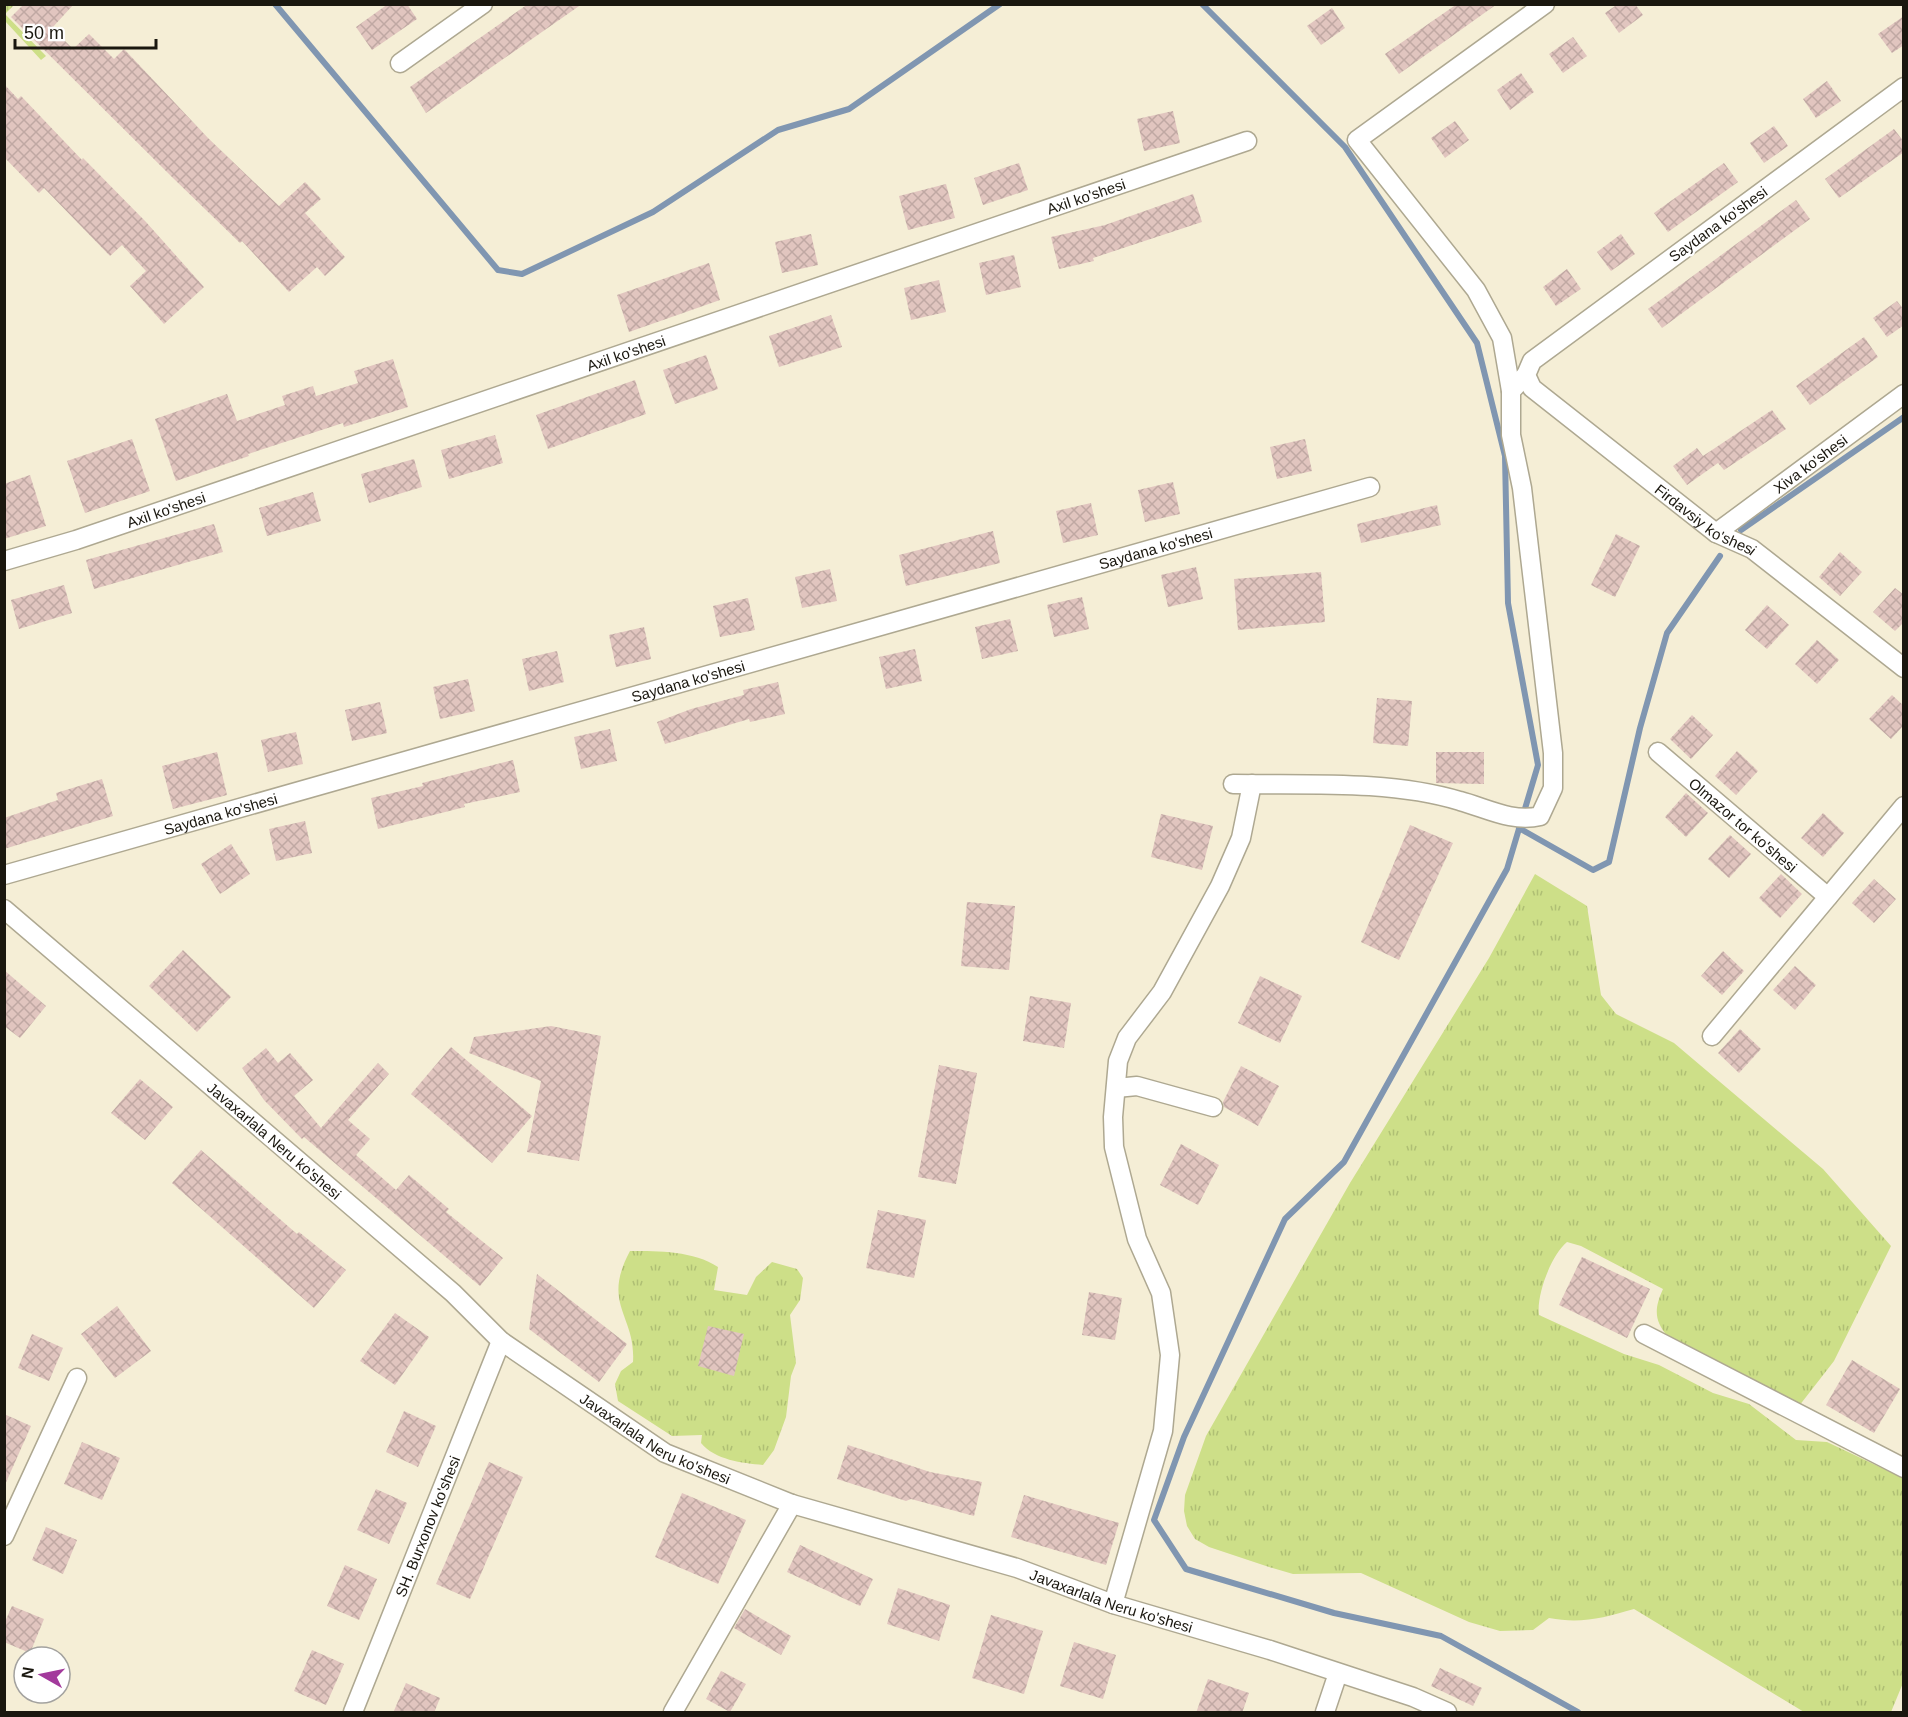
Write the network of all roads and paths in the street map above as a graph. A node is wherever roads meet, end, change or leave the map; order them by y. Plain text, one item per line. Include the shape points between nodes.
1 (483, 4) edge
2 (1545, 4) edge
3 (400, 63) dead end
4 (1904, 87) edge
5 (1247, 141) dead end
6 (1529, 368) junction
7 (1511, 391) junction
8 (1904, 394) edge
9 (1370, 487) dead end
10 (1716, 533) junction
11 (4, 561) edge
12 (1904, 668) edge
13 (1659, 752) dead end
14 (1233, 784) dead end
15 (1252, 784) junction
16 (1904, 806) edge
17 (4, 875) edge
18 (1828, 897) junction
19 (4, 909) edge
20 (1712, 1036) dead end
21 (1116, 1088) junction
22 (1213, 1107) dead end
23 (1644, 1334) dead end
24 (501, 1341) junction
25 (77, 1378) dead end
26 (1904, 1468) edge
27 (792, 1503) junction
28 (4, 1536) edge
29 (1113, 1604) junction
30 (1338, 1673) junction
31 (353, 1713) edge
32 (673, 1713) edge
33 (1325, 1713) edge
34 (1447, 1713) edge

1 - 3 street
2 - 7 street via 1357,140 1476,290 1502,338
4 - 6 street, Saydana ko'shesi
5 - 11 street, Axil ko'shesi via 76,540
6 - 7 street, Saydana ko'shesi
6 - 10 street, Firdavsiy ko'shesi via 1532,388
7 - 15 street via 1511,435 1522,488 1553,753 1553,788 1540,816 1512,817 1411,790
8 - 10 street, Xiva ko'shesi
9 - 17 street, Saydana ko'shesi
10 - 12 street, Firdavsiy ko'shesi via 1752,549
13 - 18 street, Olmazor tor ko'shesi
14 - 15 street
15 - 21 street via 1241,838 1220,886 1162,992 1127,1038 1118,1061
16 - 18 street
18 - 20 street
19 - 24 street, Javaxarlala Neru ko'shesi via 453,1293
21 - 22 street via 1137,1086
21 - 29 street via 1114,1147 1137,1239 1161,1293 1170,1355 1163,1431
23 - 26 street
24 - 27 street, Javaxarlala Neru ko'shesi via 665,1453
24 - 31 street, SH. Burxonov ko'shesi
25 - 28 street
27 - 29 street, Javaxarlala Neru ko'shesi via 1017,1568
27 - 32 street
29 - 30 street, Javaxarlala Neru ko'shesi
30 - 33 street
30 - 34 street, Javaxarlala Neru ko'shesi via 1413,1696

